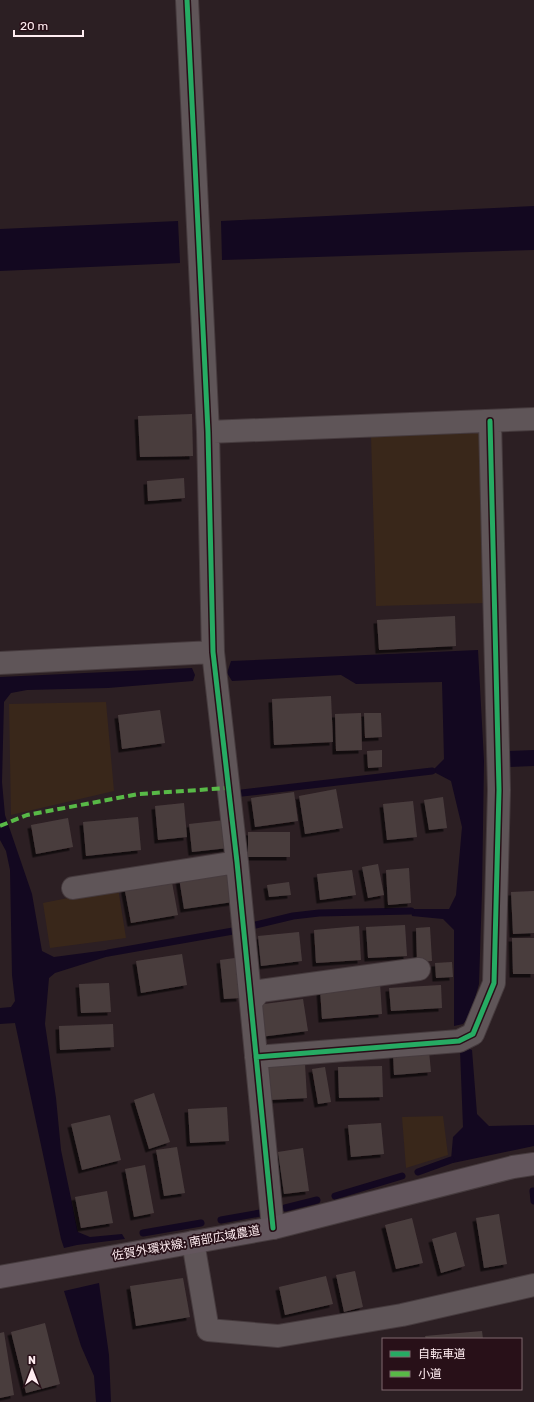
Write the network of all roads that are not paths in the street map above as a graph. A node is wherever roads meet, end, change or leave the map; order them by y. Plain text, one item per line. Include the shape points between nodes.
1 (187, 0) edge
2 (534, 419) edge
3 (490, 421) junction
4 (208, 432) junction
5 (213, 652) junction
6 (0, 663) edge
7 (236, 862) junction
8 (73, 888) dead end
9 (419, 970) dead end
10 (251, 1002) junction
11 (256, 1057) junction
12 (534, 1164) edge
13 (273, 1228) junction
14 (193, 1242) junction
15 (0, 1276) edge
16 (534, 1285) edge

1 - 4 street
2 - 3 street
3 - 4 street
3 - 11 street via 499,790 494,983 473,1034 459,1040
4 - 5 street
5 - 6 street
5 - 7 street
7 - 8 street
7 - 10 street
9 - 10 street via 260,991
10 - 11 street
11 - 13 street
12 - 13 main road, 佐賀外環状線; 南部広域農道 via 513,1167
13 - 14 main road, 佐賀外環状線; 南部広域農道
14 - 15 main road, 佐賀外環状線; 南部広域農道
14 - 16 street via 208,1330 278,1336 402,1315

